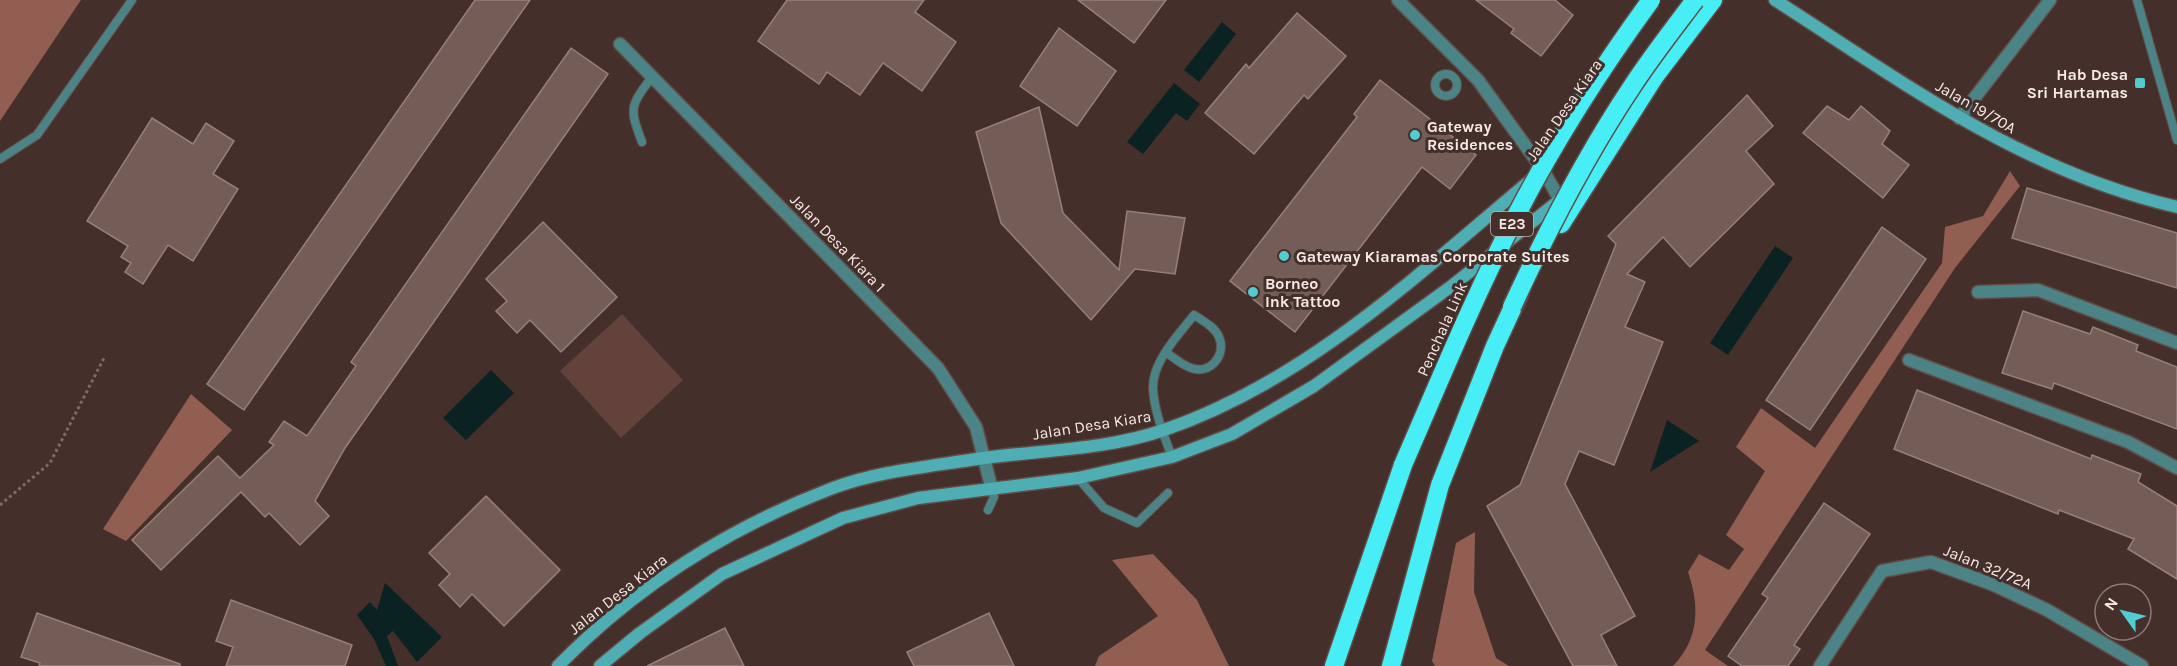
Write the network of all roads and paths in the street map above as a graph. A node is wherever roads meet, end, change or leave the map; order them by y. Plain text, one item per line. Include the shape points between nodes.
1 (132, 0) edge
2 (1398, 0) edge
3 (1651, 0) edge
4 (1662, 0) edge
5 (1690, 0) edge
6 (1695, 0) edge
7 (1713, 0) edge
8 (1775, 0) edge
9 (2050, 0) edge
10 (2137, 0) edge
11 (620, 44) dead end
12 (1464, 65) junction
13 (1453, 76) dead end
14 (652, 77) junction
15 (1978, 92) junction
16 (1940, 106) junction
17 (1959, 118) junction
18 (2177, 140) edge
19 (642, 142) dead end
20 (0, 159) edge
21 (1543, 170) junction
22 (1560, 200) junction
23 (2176, 203) edge
24 (1978, 292) dead end
25 (1512, 307) junction
26 (2177, 343) edge
27 (1167, 353) junction
28 (105, 358) dead end
29 (1909, 360) dead end
30 (1162, 431) junction
31 (1172, 457) junction
32 (986, 458) junction
33 (2177, 468) edge
34 (1078, 478) junction
35 (992, 490) junction
36 (1168, 493) dead end
37 (0, 505) edge
38 (988, 510) dead end
39 (558, 666) edge
40 (600, 666) edge
41 (1334, 666) edge
42 (1391, 666) edge
43 (1820, 666) edge
44 (2142, 666) edge

1 - 20 lane via 37,135
2 - 12 street
3 - 41 highway, Penchala Link / E23, bridge via 1563,133 1487,274 1403,465
4 - 21 main road, Jalan Desa Kiara
5 - 22 main road via 1605,139
6 - 25 highway, bridge via 1633,84 1587,160 1546,233
7 - 25 highway, bridge via 1649,86 1581,189
8 - 16 main road, Jalan 19/70A
9 - 15 street
10 - 18 lane
11 - 14 street, Jalan Desa Kiara 1
12 - 13 lane
12 - 21 street
14 - 19 lane via 636,98 632,116
14 - 32 street, Jalan Desa Kiara 1 via 938,369 976,427
15 - 16 street via 1961,105
15 - 17 street
16 - 17 main road, Jalan 19/70A
17 - 23 main road, Jalan 19/70A via 2029,157 2121,191
21 - 22 street
21 - 30 main road, Jalan Desa Kiara via 1405,285 1289,371 1221,407
22 - 31 main road via 1453,285 1314,386 1232,434
24 - 26 street via 2038,290
25 - 42 highway via 1440,484
27 - 27 lane via 1194,315 1220,339 1220,354 1204,369 1189,368
27 - 30 lane via 1153,387
28 - 37 path via 50,464
29 - 33 street via 2128,442
30 - 31 lane
30 - 32 main road, Jalan Desa Kiara via 1089,446
31 - 34 main road
32 - 35 street, Jalan Desa Kiara 1
32 - 39 main road, Jalan Desa Kiara via 911,469 835,488 735,531 661,578 586,637
34 - 35 main road
34 - 36 lane via 1104,508 1137,523
35 - 38 lane via 994,497
35 - 40 main road via 918,498 843,518 722,574
43 - 44 street, Jalan 32/72A via 1882,571 1931,562 2047,610

